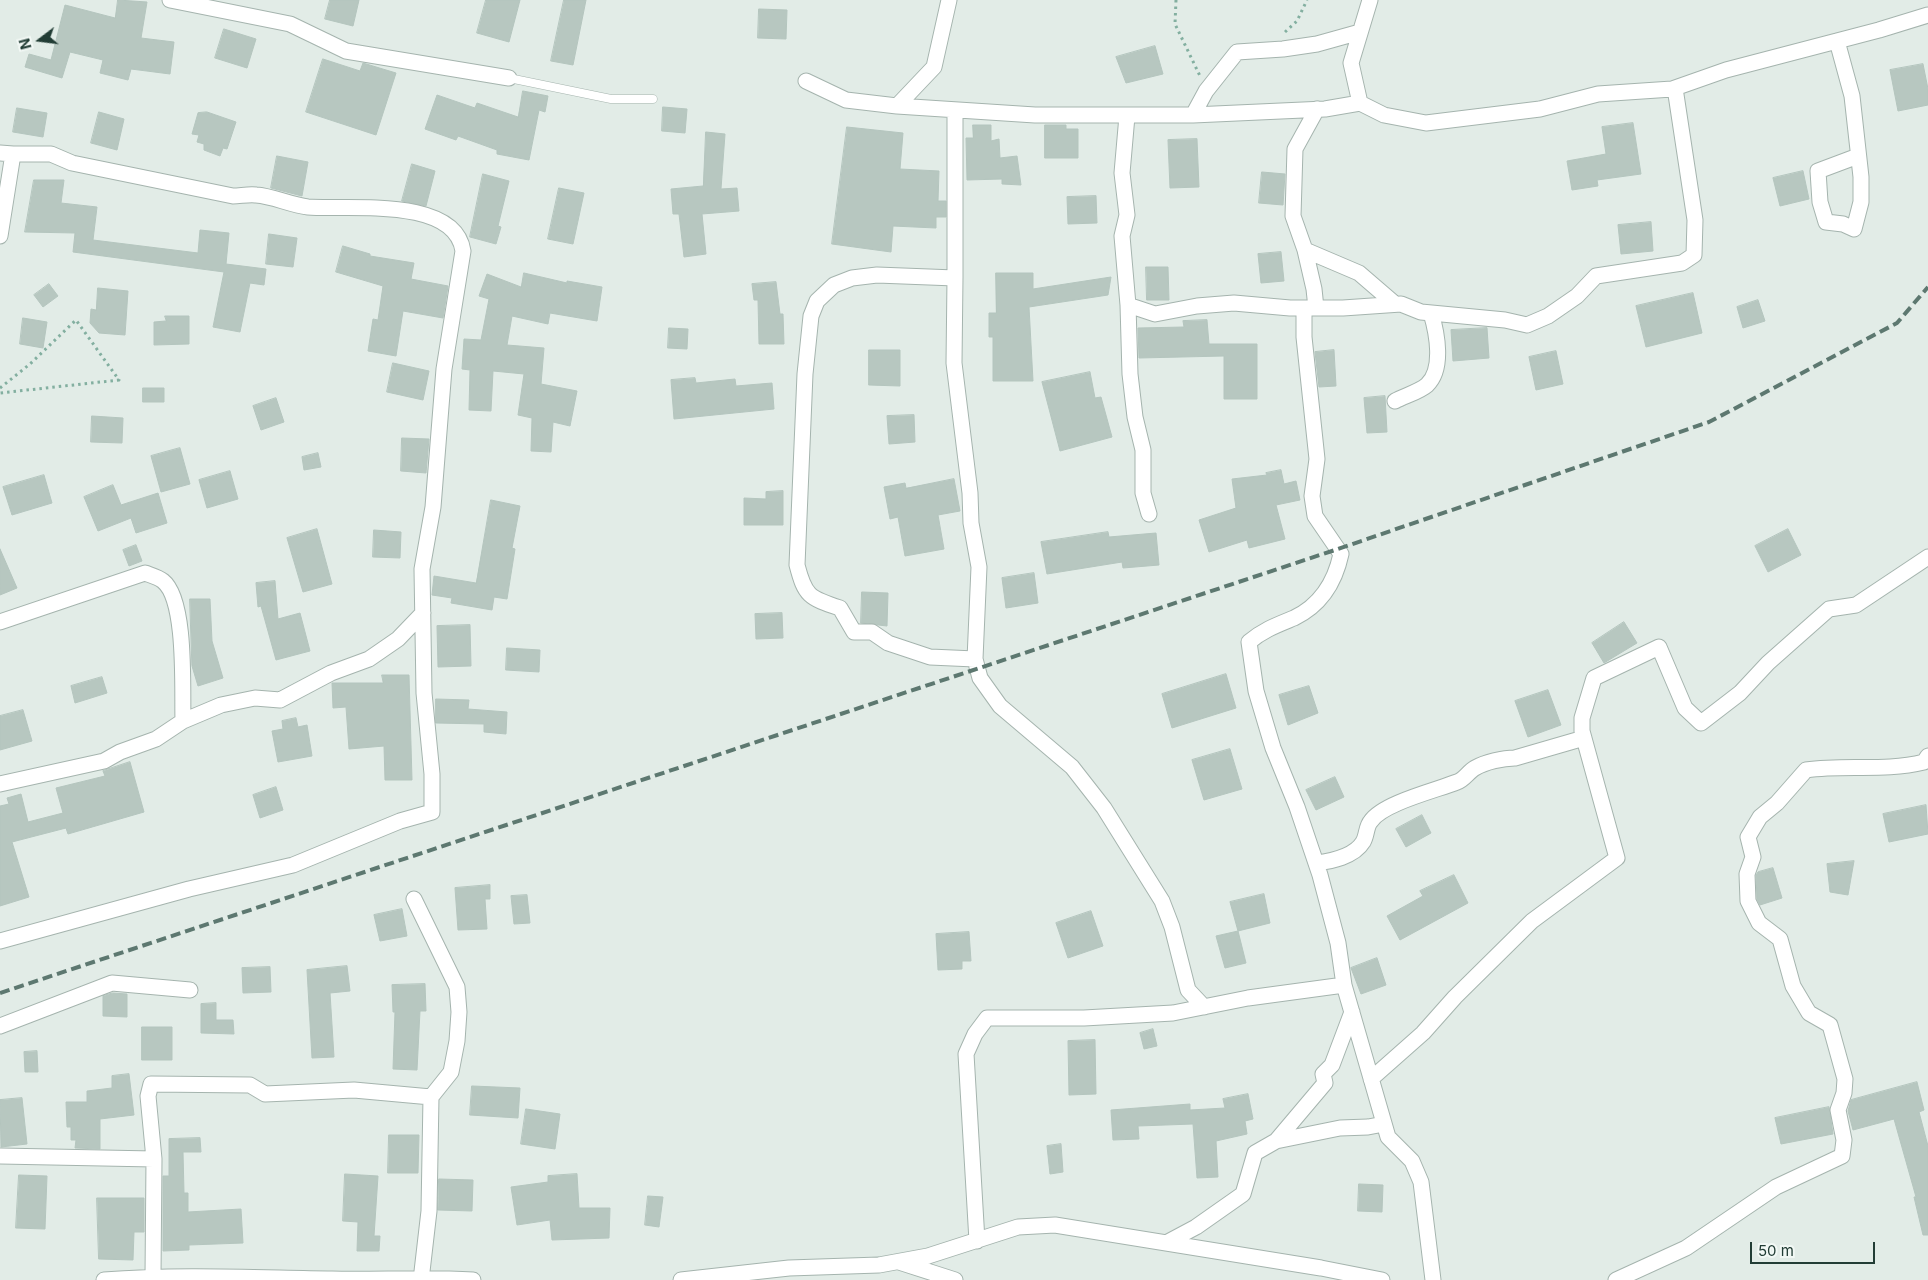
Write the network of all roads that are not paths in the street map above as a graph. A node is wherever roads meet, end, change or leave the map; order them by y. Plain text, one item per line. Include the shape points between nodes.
1 (170, 0) edge
2 (949, 0) edge
3 (1370, 0) edge
4 (1928, 15) edge
5 (1360, 32) junction
6 (1837, 41) junction
7 (509, 78) joint
8 (806, 81) dead end
9 (1676, 88) junction
10 (653, 99) dead end
11 (1360, 103) junction
12 (897, 106) junction
13 (956, 110) junction
14 (1317, 110) junction
15 (1193, 115) junction
16 (1127, 116) junction
17 (6, 153) edge
18 (1858, 156) junction
19 (0, 236) edge
20 (1305, 250) junction
21 (955, 278) junction
22 (1395, 304) junction
23 (1128, 305) junction
24 (1310, 308) junction
25 (1431, 313) junction
26 (1394, 401) dead end
27 (1149, 514) dead end
28 (1928, 557) edge
29 (424, 613) junction
30 (0, 622) edge
31 (975, 659) junction
32 (183, 721) junction
33 (1584, 738) junction
34 (1928, 756) edge
35 (0, 784) edge
36 (1316, 863) junction
37 (414, 899) dead end
38 (0, 941) edge
39 (1344, 985) junction
40 (190, 990) dead end
41 (1204, 1007) junction
42 (1352, 1012) junction
43 (0, 1026) edge
44 (1371, 1079) junction
45 (431, 1097) junction
46 (1384, 1124) junction
47 (1276, 1140) junction
48 (0, 1156) edge
49 (154, 1159) junction
50 (977, 1241) junction
51 (1166, 1243) junction
52 (898, 1262) junction
53 (153, 1276) junction
54 (422, 1278) edge
55 (104, 1280) edge
56 (473, 1280) edge
57 (681, 1280) edge
58 (955, 1280) edge
59 (1382, 1280) edge
60 (1433, 1280) edge
61 (1616, 1280) edge

1 - 7 street via 290,24 346,51
2 - 12 street via 934,67
3 - 5 street
4 - 6 street
5 - 11 street via 1351,63
5 - 15 street via 1317,44 1237,52 1206,91
6 - 9 street via 1726,70
6 - 18 street via 1852,96
7 - 10 lane via 610,99
8 - 12 street via 846,100
9 - 11 street via 1598,94 1540,109 1426,123 1384,115
9 - 25 street via 1695,220 1694,255 1682,263 1596,276 1577,296 1548,316 1527,325
11 - 14 street
12 - 13 street
13 - 16 street
13 - 21 street
14 - 15 street
14 - 20 street via 1295,149 1292,216
15 - 16 street
16 - 23 street via 1122,173 1127,215 1122,236
17 - 19 street
17 - 29 street via 51,154 72,163 233,196 256,195 288,204 310,207 377,206 425,215 454,229 463,251 444,369 433,507 422,569
18 - 18 street via 1861,202 1854,229 1826,222 1820,202 1818,171
20 - 22 street via 1358,273
20 - 24 street via 1314,289
21 - 31 street via 954,363 971,524 979,567
21 - 31 street via 877,275 852,278 834,285 817,301 811,316 805,374 797,564 803,588 817,601 840,608 854,632 872,632 888,643 930,656
22 - 24 street
22 - 25 street
23 - 24 street via 1155,314 1234,303
23 - 27 street via 1130,374 1143,450 1143,493
24 - 36 street via 1304,337 1317,459 1312,496 1315,516 1341,554 1336,575 1323,597 1296,617 1263,630 1249,642 1256,691 1273,748
25 - 26 street via 1435,328 1435,373 1426,386
28 - 33 street via 1856,605 1829,609 1768,663 1740,693 1701,723 1685,708 1659,647 1594,678 1582,718
29 - 32 street via 398,639 369,660 331,673 280,700 255,698 221,705
29 - 38 street via 424,693 432,774 432,812 400,821 293,865 189,889
30 - 32 street via 145,573 164,581 174,601 181,628
31 - 41 street via 980,678 1000,706 1072,767 1104,808 1162,901 1172,926 1188,990
32 - 35 street via 156,739 104,761
33 - 36 street via 1475,768 1460,782 1423,793 1371,820 1363,842 1356,850 1335,860
33 - 44 street via 1617,858 1532,921 1423,1033
34 - 61 street via 1924,762 1909,765 1872,769 1830,766 1806,770 1760,817 1748,837 1753,857 1747,874 1748,901 1759,923 1780,938 1793,986 1809,1013 1830,1026 1839,1055 1845,1079 1838,1110 1844,1140 1842,1156 1776,1187 1686,1248
36 - 39 street via 1338,943
37 - 45 street via 457,987 457,1041 451,1072
39 - 41 street
39 - 42 street
40 - 43 street via 112,983
41 - 50 street via 1174,1013 1084,1018 988,1018 974,1034 966,1054
42 - 44 street
42 - 47 street via 1332,1065 1323,1074 1325,1083
44 - 46 street
45 - 49 street via 354,1090 265,1094 250,1086 151,1084 148,1096
45 - 54 street via 429,1211
46 - 47 street
46 - 60 street via 1388,1137 1412,1161 1421,1182
47 - 51 street via 1255,1153 1243,1194 1196,1228
48 - 49 street
49 - 53 street
50 - 51 street via 1018,1227 1054,1225
50 - 52 street
51 - 59 street
52 - 57 street via 789,1268
52 - 58 street
53 - 54 street
53 - 55 street
54 - 56 street

